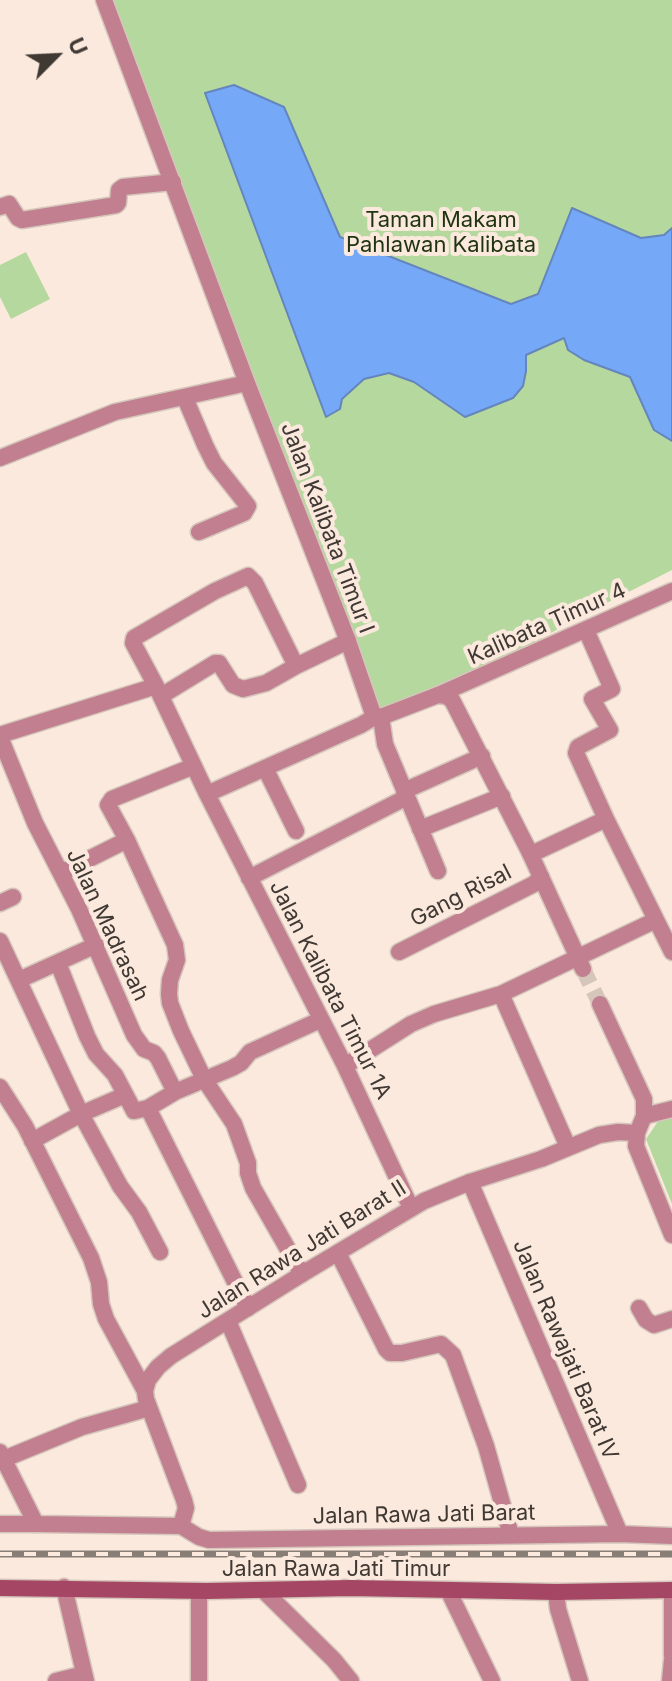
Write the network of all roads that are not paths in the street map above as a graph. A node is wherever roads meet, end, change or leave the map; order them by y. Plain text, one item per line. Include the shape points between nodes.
1 (104, 0) edge
2 (173, 182) junction
3 (0, 207) edge
4 (247, 383) junction
5 (185, 398) junction
6 (0, 458) edge
7 (199, 532) dead end
8 (672, 591) edge
9 (586, 630) junction
10 (348, 641) junction
11 (296, 666) junction
12 (158, 691) junction
13 (438, 695) junction
14 (378, 716) junction
15 (0, 736) edge
16 (482, 756) junction
17 (194, 766) junction
18 (265, 768) junction
19 (207, 794) junction
20 (405, 794) junction
21 (502, 796) junction
22 (606, 819) junction
23 (420, 829) junction
24 (296, 831) dead end
25 (127, 840) junction
26 (530, 853) junction
27 (438, 871) dead end
28 (61, 873) junction
29 (541, 877) junction
30 (249, 878) junction
31 (656, 920) junction
32 (0, 941) edge
33 (96, 945) junction
34 (399, 952) dead end
35 (672, 952) edge
36 (58, 963) junction
37 (579, 963) junction
38 (19, 980) junction
39 (501, 994) junction
40 (600, 1004) tunnel mouth
41 (320, 1020) junction
42 (345, 1066) junction
43 (204, 1079) junction
44 (0, 1087) edge
45 (175, 1092) junction
46 (125, 1095) junction
47 (148, 1108) junction
48 (672, 1109) edge
49 (81, 1114) junction
50 (644, 1116) junction
51 (637, 1133) junction
52 (32, 1141) junction
53 (568, 1147) junction
54 (470, 1182) junction
55 (411, 1208) junction
56 (672, 1235) edge
57 (160, 1252) dead end
58 (338, 1253) junction
59 (302, 1274) junction
60 (248, 1308) junction
61 (639, 1308) dead end
62 (672, 1319) edge
63 (228, 1321) junction
64 (145, 1391) junction
65 (149, 1408) junction
66 (2, 1456) edge
67 (298, 1485) dead end
68 (0, 1524) edge
69 (36, 1524) junction
70 (181, 1526) junction
71 (620, 1534) junction
72 (511, 1535) junction
73 (672, 1536) edge
74 (64, 1587) junction
75 (0, 1588) edge
76 (263, 1590) junction
77 (448, 1590) junction
78 (672, 1590) edge
79 (199, 1591) junction
80 (557, 1600) junction
81 (672, 1658) edge
82 (85, 1678) edge
83 (56, 1681) edge
84 (199, 1681) edge
85 (351, 1681) edge
86 (492, 1681) edge
87 (580, 1681) edge
88 (670, 1681) edge

1 - 2 street, Jalan Kalibata Timur I
2 - 3 street via 123,187 116,205 22,220 9,204
2 - 4 street, Jalan Kalibata Timur I
4 - 5 street
4 - 10 street, Jalan Kalibata Timur I
5 - 6 street via 115,412
5 - 7 street via 214,463 248,506 244,513
8 - 9 street, Kalibata Timur 4
9 - 13 street, Kalibata Timur 4
9 - 22 street via 612,689 592,699 610,730 576,753
10 - 11 street
10 - 14 street, Jalan Kalibata Timur I
11 - 12 street via 243,689 215,663
11 - 12 street, Jalan Kalibata Timur 1A via 248,576 134,638
12 - 15 street
12 - 17 street, Jalan Kalibata Timur 1A
13 - 14 street
13 - 16 street via 452,700
14 - 18 street
14 - 20 street, Jalan Kalibata Timur I
15 - 28 street, Jalan Madrasah
16 - 20 street
16 - 21 street
17 - 19 street, Jalan Kalibata Timur 1A
17 - 25 street via 110,800
18 - 19 street
18 - 24 street
19 - 30 street, Jalan Kalibata Timur 1A
20 - 23 street, Jalan Kalibata Timur I
20 - 30 street
21 - 23 street
21 - 26 street
22 - 26 street
22 - 31 street
23 - 27 street, Jalan Kalibata Timur I
25 - 28 street
25 - 43 street via 175,945 170,1003
26 - 29 street
28 - 33 street, Jalan Madrasah
29 - 34 street, Gang Risal
29 - 37 street
30 - 41 street, Jalan Kalibata Timur 1A
31 - 35 street
31 - 37 street
32 - 38 street
33 - 36 street
33 - 45 street, Jalan Madrasah via 134,1035 158,1058
36 - 38 street
36 - 46 street via 91,1045
37 - 39 street via 574,960
38 - 49 street
39 - 42 street via 411,1024
39 - 53 street
40 - 50 street via 641,1091
41 - 42 street, Jalan Kalibata Timur 1A
41 - 43 street
42 - 55 street, Jalan Kalibata Timur 1A
43 - 45 street
43 - 59 street via 234,1124 253,1188
44 - 52 street
45 - 47 street
46 - 47 street via 134,1111
46 - 49 street
47 - 60 street
48 - 50 street
49 - 52 street
49 - 57 street
50 - 51 street
51 - 53 street, Jalan Rawa Jati Barat II via 610,1133
51 - 56 street via 638,1154
52 - 64 street via 91,1258 106,1319
53 - 54 street, Jalan Rawa Jati Barat II
54 - 55 street, Jalan Rawa Jati Barat II
54 - 71 street, Jalan Rawajati Barat IV
55 - 58 street, Jalan Rawa Jati Barat II
58 - 59 street, Jalan Rawa Jati Barat II
58 - 72 street via 390,1353 441,1344 453,1355
59 - 60 street, Jalan Rawa Jati Barat II
60 - 63 street, Jalan Rawa Jati Barat II
61 - 62 street via 654,1325
63 - 64 street, Jalan Rawa Jati Barat II via 171,1356 148,1380
63 - 67 street
64 - 65 street
65 - 66 street
65 - 70 street via 184,1500
66 - 69 street
68 - 69 street
69 - 70 street
70 - 72 street, Jalan Rawa Jati Barat via 209,1540
71 - 72 street, Jalan Rawa Jati Barat
71 - 73 street, Jalan Rawa Jati Barat
74 - 75 main road, Jalan Rawa Jati Timur
74 - 79 main road, Jalan Rawa Jati Timur
74 - 82 street
76 - 77 main road, Jalan Rawa Jati Timur
76 - 79 main road, Jalan Rawa Jati Timur
76 - 85 street
77 - 80 main road, Jalan Rawa Jati Timur
77 - 86 street
78 - 80 main road, Jalan Rawa Jati Timur
78 - 81 street
79 - 84 street
80 - 87 street
81 - 88 street
82 - 83 street

